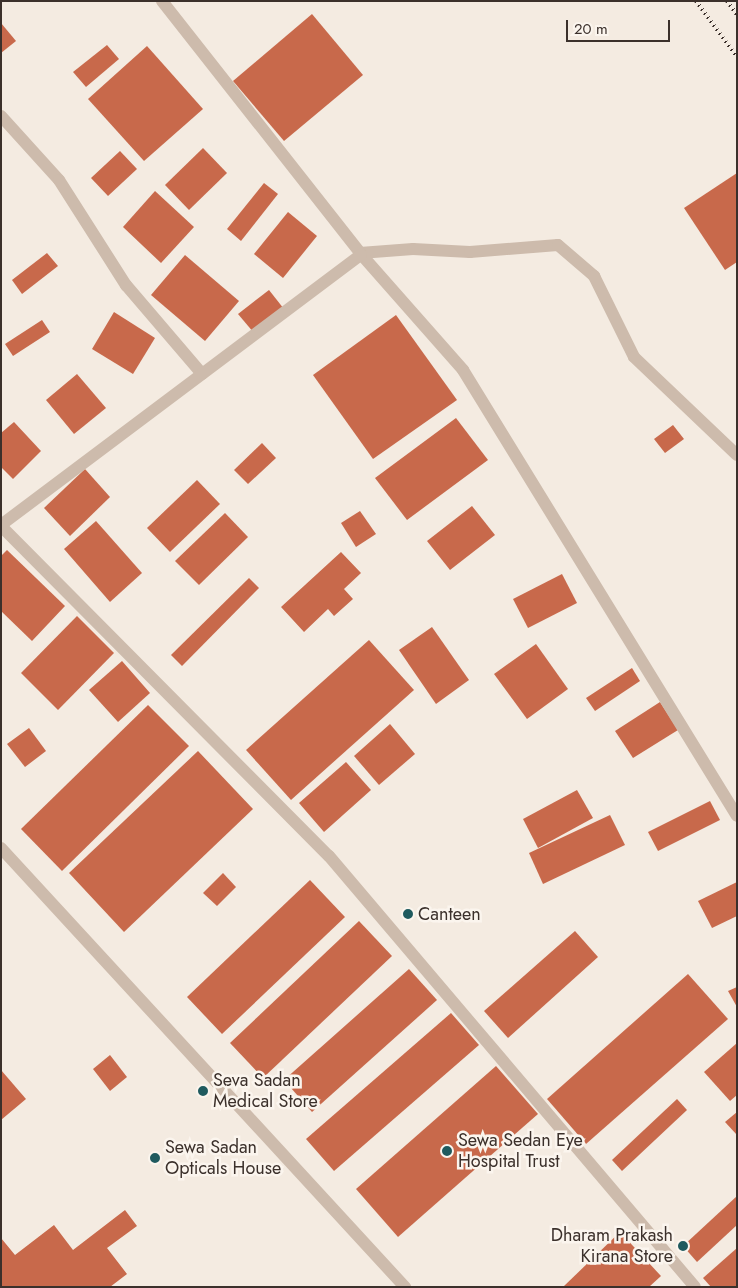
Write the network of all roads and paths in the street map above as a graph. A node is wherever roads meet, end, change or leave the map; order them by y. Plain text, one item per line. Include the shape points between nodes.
1 (162, 1) edge
2 (1, 116) edge
3 (360, 254) junction
4 (202, 374) junction
5 (737, 455) edge
6 (1, 526) edge
7 (737, 816) edge
8 (1, 848) edge
9 (406, 1287) edge
10 (695, 1287) edge

1 - 3 street
2 - 4 street via 59,180 126,285
3 - 4 street
3 - 5 street via 413,249 470,252 558,245 594,276 634,357
3 - 7 street via 463,370
4 - 6 street
6 - 10 street via 328,856
8 - 9 street

